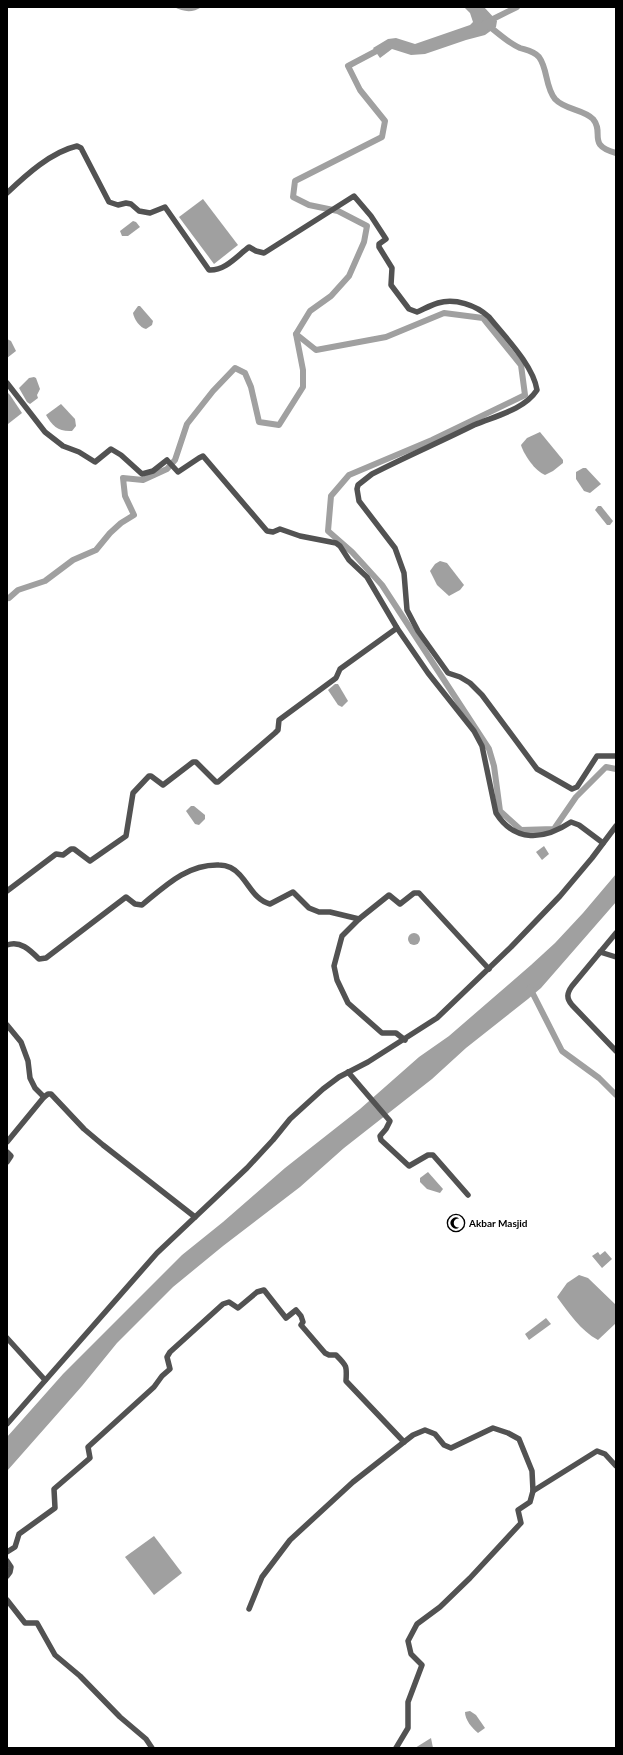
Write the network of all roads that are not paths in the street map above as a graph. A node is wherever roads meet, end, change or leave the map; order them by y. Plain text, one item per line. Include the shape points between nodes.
1 (7, 193) edge
2 (7, 383) edge
3 (397, 628) junction
4 (616, 756) edge
5 (616, 826) edge
6 (603, 844) junction
7 (7, 891) edge
8 (359, 918) junction
9 (616, 933) edge
10 (7, 945) edge
11 (600, 952) junction
12 (616, 957) edge
13 (489, 969) junction
14 (7, 1025) edge
15 (405, 1040) junction
16 (616, 1051) edge
17 (348, 1072) junction
18 (44, 1097) junction
19 (7, 1142) edge
20 (7, 1152) edge
21 (7, 1162) edge
22 (468, 1196) dead end
23 (194, 1217) junction
24 (7, 1338) edge
25 (45, 1380) junction
26 (7, 1424) edge
27 (404, 1442) junction
28 (616, 1466) edge
29 (533, 1491) junction
30 (7, 1552) edge
31 (7, 1561) edge
32 (7, 1576) edge
33 (7, 1600) edge
34 (249, 1609) dead end
35 (152, 1748) edge
36 (396, 1748) edge

1 - 4 street via 43,163 77,146 81,148 109,202 118,205 131,204 139,211 150,213 165,207 209,270 215,271 249,247 264,253 352,197 356,198 386,239 379,247 392,268 391,285 409,309 417,312 439,303 457,302 481,310 489,317 527,366 537,390 531,398 514,408 372,474 358,485 359,501 395,548 404,573 406,610 422,637 448,672 470,683 482,695 537,769 573,789 598,756
2 - 3 street via 45,432 63,446 95,462 111,449 142,474 153,471 167,460 178,472 203,456 267,531 273,532 280,528 340,546 349,560 367,577
3 - 6 street via 428,674 474,731 482,746 496,813 501,821 513,830 532,837 558,831 571,822
3 - 7 street via 340,669 336,678 279,720 276,733 218,782 196,762 163,785 149,776 134,793 126,836 90,861 74,849 62,855 56,854
5 - 6 street
6 - 13 street via 571,885
8 - 10 street via 319,912 309,908 293,892 270,904 262,902 240,874 228,865 211,865 182,874 142,905 135,904 126,897 46,958 39,959 27,947 13,943
8 - 13 street via 389,895 400,904 414,893 419,893
8 - 15 street via 342,936 334,966 337,980 348,1003 354,1009 382,1033 396,1033
9 - 11 street
11 - 12 street
11 - 16 street via 572,986 568,1000
13 - 15 street via 437,1018
14 - 18 street via 21,1042 28,1061 30,1078
15 - 17 street
17 - 22 street via 390,1122 380,1138 406,1165 411,1166 430,1154
17 - 23 street via 323,1089 296,1113 269,1145
18 - 19 street
18 - 23 street via 48,1094 54,1096 84,1129
20 - 21 street via 11,1156
23 - 25 street via 157,1253
24 - 25 street
25 - 26 street
27 - 29 street via 412,1435 426,1430 435,1434 444,1445 451,1448 494,1428 508,1433 519,1439 528,1459 532,1471
27 - 30 street via 346,1381 348,1371 343,1363 336,1355 325,1353 306,1332 301,1325 301,1316 296,1310 286,1318 264,1290 257,1292 238,1308 229,1302 223,1304 170,1352 167,1357 170,1369 154,1387 88,1447 90,1458 54,1489 55,1508 19,1534 15,1547
27 - 34 street via 353,1482 290,1540 262,1577
28 - 29 street via 605,1454 597,1451
29 - 36 street via 530,1502 518,1510 521,1523 455,1593 417,1624 408,1641 411,1654 422,1664 408,1702 408,1728
31 - 32 street via 11,1567
33 - 35 street via 25,1623 37,1623 55,1655 146,1739

